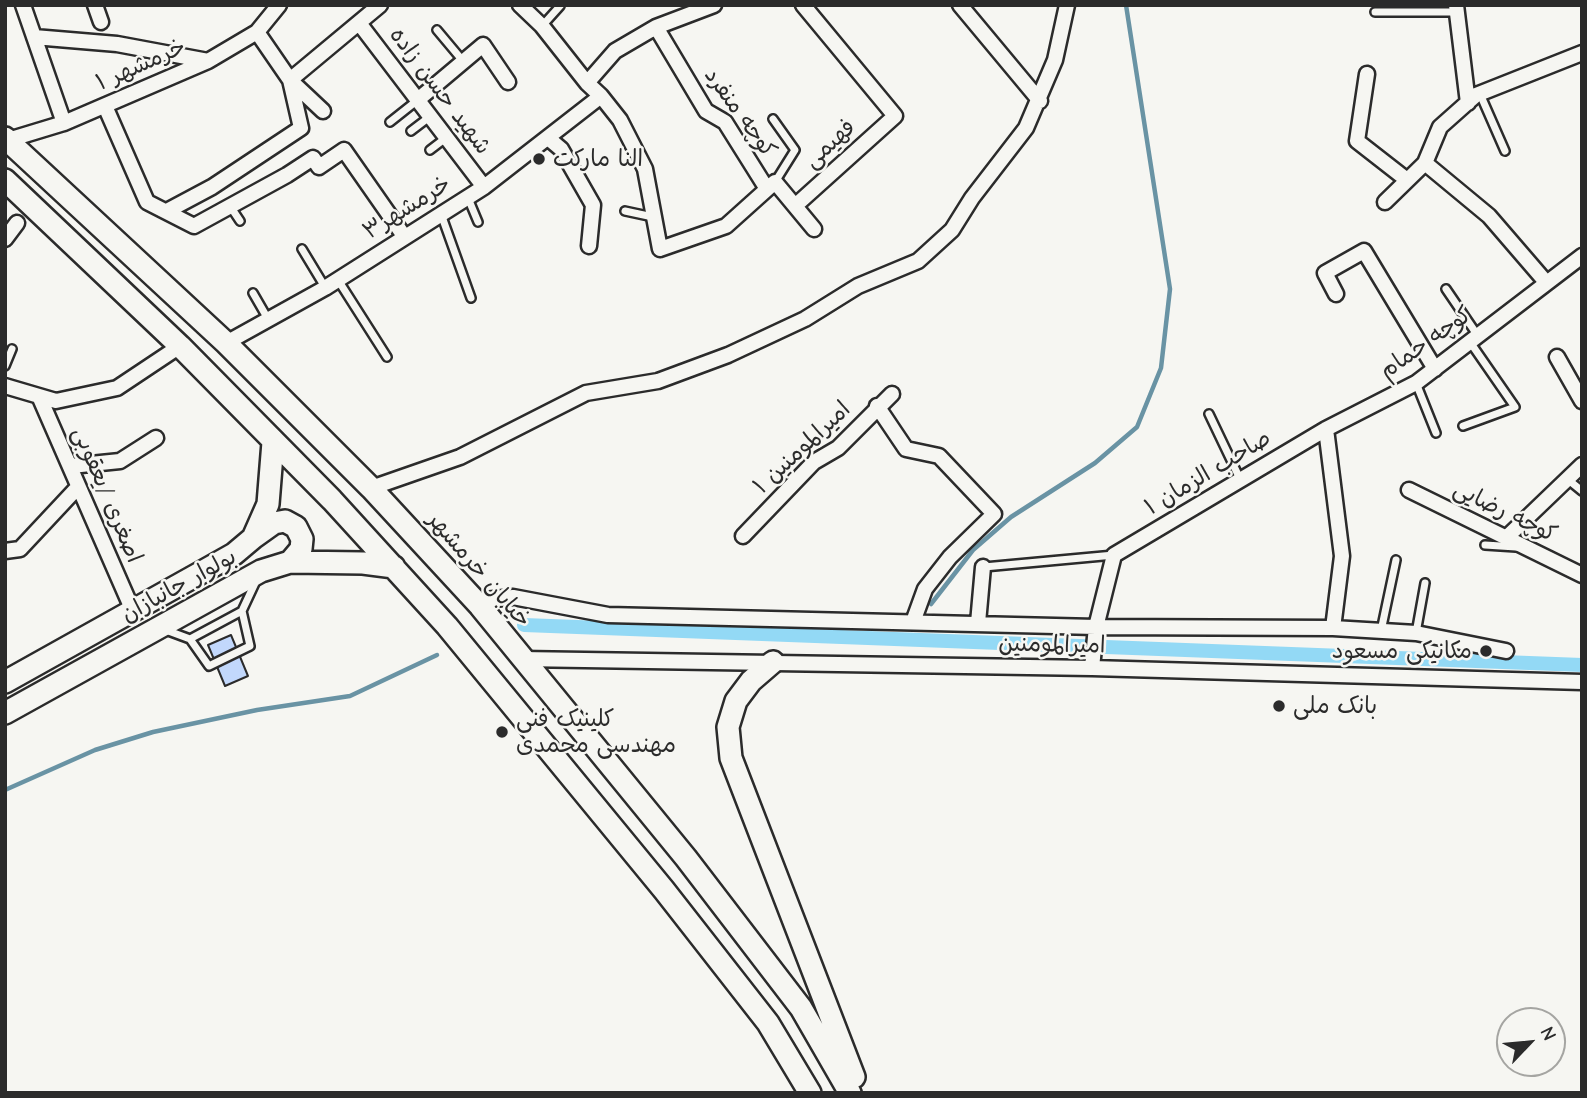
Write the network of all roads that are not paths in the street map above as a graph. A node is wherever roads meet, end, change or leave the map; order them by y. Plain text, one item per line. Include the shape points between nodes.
1 (23, 5) edge
2 (95, 5) edge
3 (380, 5) edge
4 (520, 5) edge
5 (714, 5) edge
6 (803, 5) edge
7 (960, 5) edge
8 (1067, 5) edge
9 (278, 6) edge
10 (560, 6) edge
11 (1456, 9) edge
12 (1375, 12) dead end
13 (101, 22) dead end
14 (359, 23) junction
15 (542, 26) junction
16 (656, 27) junction
17 (437, 30) dead end
18 (257, 32) junction
19 (34, 37) junction
20 (1581, 56) edge
21 (208, 61) junction
22 (463, 61) junction
23 (1367, 74) dead end
24 (290, 80) junction
25 (509, 82) dead end
26 (587, 83) junction
27 (1480, 93) junction
28 (601, 96) junction
29 (419, 98) junction
30 (1040, 102) junction
31 (1468, 103) junction
32 (105, 106) junction
33 (323, 111) dead end
34 (432, 115) junction
35 (773, 119) dead end
36 (390, 122) dead end
37 (64, 123) junction
38 (411, 131) dead end
39 (448, 137) junction
40 (548, 138) junction
41 (7, 139) edge
42 (430, 150) dead end
43 (1505, 151) dead end
44 (1425, 163) junction
45 (5, 180) edge
46 (1407, 180) junction
47 (771, 185) junction
48 (485, 187) junction
49 (468, 197) junction
50 (1385, 202) dead end
51 (230, 206) junction
52 (795, 206) junction
53 (167, 211) junction
54 (625, 211) dead end
55 (440, 214) junction
56 (653, 216) junction
57 (240, 221) dead end
58 (478, 222) dead end
59 (17, 223) dead end
60 (814, 229) dead end
61 (404, 236) junction
62 (5, 239) edge
63 (589, 246) dead end
64 (302, 249) dead end
65 (1582, 256) edge
66 (1545, 281) junction
67 (331, 284) junction
68 (1446, 289) dead end
69 (253, 293) dead end
70 (1336, 294) dead end
71 (471, 298) dead end
72 (268, 319) junction
73 (1474, 339) junction
74 (226, 343) junction
75 (180, 345) junction
76 (12, 349) dead end
77 (387, 357) dead end
78 (1557, 357) dead end
79 (5, 366) edge
80 (1435, 369) junction
81 (1416, 383) junction
82 (5, 386) edge
83 (892, 394) dead end
84 (39, 397) junction
85 (1582, 401) edge
86 (877, 406) junction
87 (1209, 414) dead end
88 (1464, 426) dead end
89 (1326, 429) junction
90 (1436, 433) dead end
91 (156, 438) dead end
92 (273, 442) junction
93 (1582, 465) edge
94 (71, 466) junction
95 (1566, 478) junction
96 (1241, 481) junction
97 (78, 486) junction
98 (371, 488) junction
99 (1409, 490) dead end
100 (1582, 491) edge
101 (743, 536) dead end
102 (1507, 537) junction
103 (253, 538) junction
104 (1485, 545) dead end
105 (1525, 547) junction
106 (5, 551) edge
107 (1114, 555) junction
108 (1396, 560) dead end
109 (289, 562) junction
110 (394, 567) junction
111 (983, 568) joint
112 (261, 571) junction
113 (1582, 575) edge
114 (1425, 583) dead end
115 (480, 606) junction
116 (133, 611) junction
117 (242, 611) junction
118 (914, 622) junction
119 (978, 623) junction
120 (1096, 627) junction
121 (159, 628) junction
122 (1333, 628) junction
123 (1381, 631) junction
124 (1416, 633) junction
125 (190, 639) junction
126 (1506, 650) dead end
127 (521, 659) junction
128 (773, 662) junction
129 (1092, 668) junction
130 (5, 682) edge
131 (1582, 682) edge
132 (5, 713) edge
133 (810, 1093) edge
134 (850, 1093) edge
135 (858, 1093) edge

1 - 19 street
2 - 13 street
3 - 14 street
4 - 15 street
5 - 16 street
6 - 52 street, فهیمی via 895,116
7 - 30 street
8 - 30 street
9 - 18 street, خرمشهر ۱
10 - 15 lane
11 - 12 lane
11 - 31 street
14 - 24 street
14 - 29 street, شهید حسن زاده
15 - 26 street
16 - 26 street via 615,51
16 - 47 street, کوچه منفرد via 706,111 725,122
17 - 22 lane
18 - 21 street, خرمشهر ۱
18 - 24 street
19 - 21 street via 117,44
19 - 37 street
20 - 27 street
21 - 32 street, خرمشهر ۱
22 - 25 street via 483,45
22 - 29 street
23 - 46 street via 1357,141
24 - 33 street
24 - 53 street via 301,128
26 - 28 street
27 - 31 street
27 - 43 lane
28 - 40 street, خرمشهر۳
28 - 56 street via 620,120 645,169
29 - 34 street, شهید حسن زاده
29 - 36 lane
30 - 98 street via 952,230 918,261 858,286 806,319 729,355 659,381 586,393 460,457
31 - 44 street via 1440,127
32 - 37 street, خرمشهر ۱
32 - 53 street via 147,202
34 - 38 lane
34 - 39 street, شهید حسن زاده
35 - 47 lane via 795,150
37 - 41 street, خرمشهر ۱
39 - 42 lane
39 - 48 street, شهید حسن زاده
40 - 48 street, خرمشهر۳
40 - 63 street via 561,149 593,205
41 - 74 main road, خیابان خرمشهر
44 - 46 street
44 - 66 street via 1489,216
45 - 75 main road
46 - 50 street
47 - 52 street, کوچه منفرد
47 - 56 street via 726,226 660,249
48 - 49 street, خرمشهر۳
49 - 55 street, خرمشهر۳
49 - 58 lane
51 - 53 street via 194,226
51 - 57 lane
51 - 61 street via 313,158 319,167 344,150
52 - 60 street, کوچه منفرد
54 - 56 lane
55 - 61 street, خرمشهر۳
55 - 71 lane
59 - 62 street
61 - 67 street, خرمشهر۳
64 - 67 lane
65 - 66 street
66 - 73 street, کوچه حمام
67 - 72 street, خرمشهر۳
67 - 77 lane
68 - 73 lane
69 - 72 lane
70 - 80 street via 1325,273 1364,251
72 - 74 street, خرمشهر۳
73 - 80 street, کوچه حمام
73 - 88 lane via 1515,407
74 - 98 main road, خیابان خرمشهر
75 - 84 street via 117,388 56,401
75 - 92 main road
76 - 79 lane
78 - 85 street
80 - 81 street, کوچه حمام
81 - 89 street, کوچه حمام
81 - 90 lane
82 - 84 street
83 - 86 street, امیرالمومنین ۱
84 - 94 street, اصغری /یعقوبی
86 - 101 street, امیرالمومنین ۱ via 838,448 814,462
86 - 118 street via 906,449 939,456 995,514 950,557 925,589
87 - 96 lane
89 - 96 street, صاحب الزمان ۱
89 - 122 street via 1342,555
91 - 94 street via 120,461
92 - 103 main road, بولوار جانبازان via 268,504
92 - 110 main road
93 - 95 street
94 - 97 street, اصغری /یعقوبی
95 - 100 lane
95 - 102 street
96 - 107 street, صاحب الزمان ۱
97 - 106 street via 20,549
97 - 116 street, اصغری /یعقوبی
98 - 115 main road, خیابان خرمشهر
99 - 102 street, کوچه رضایی
102 - 105 street, کوچه رضایی
103 - 109 main road via 274,523 285,521 296,527 301,549
103 - 116 main road, بولوار جانبازان via 234,554
104 - 105 lane
105 - 113 street, کوچه رضایی
107 - 111 lane
107 - 120 street
108 - 123 lane
109 - 110 main road, بولوار جانبازان
109 - 112 main road, بولوار جانبازان
110 - 133 main road via 664,890 768,1023
111 - 119 street
112 - 117 lane
112 - 121 main road, بولوار جانبازان
114 - 124 lane
115 - 118 street via 485,600 513,597 608,615
115 - 127 main road, خیابان خرمشهر
116 - 130 main road, بولوار جانبازان
117 - 125 lane
117 - 125 lane via 250,646 209,666
118 - 119 street
119 - 120 street
120 - 122 street
120 - 129 street
121 - 125 lane
121 - 132 main road, بولوار جانبازان
122 - 123 street
123 - 124 street
124 - 126 street
127 - 128 street, امیرالمومنین
127 - 134 main road, خیابان خرمشهر via 686,858 801,1008
128 - 129 street, امیرالمومنین
128 - 135 main road via 736,701 728,727 731,758
129 - 131 street, امیرالمومنین

